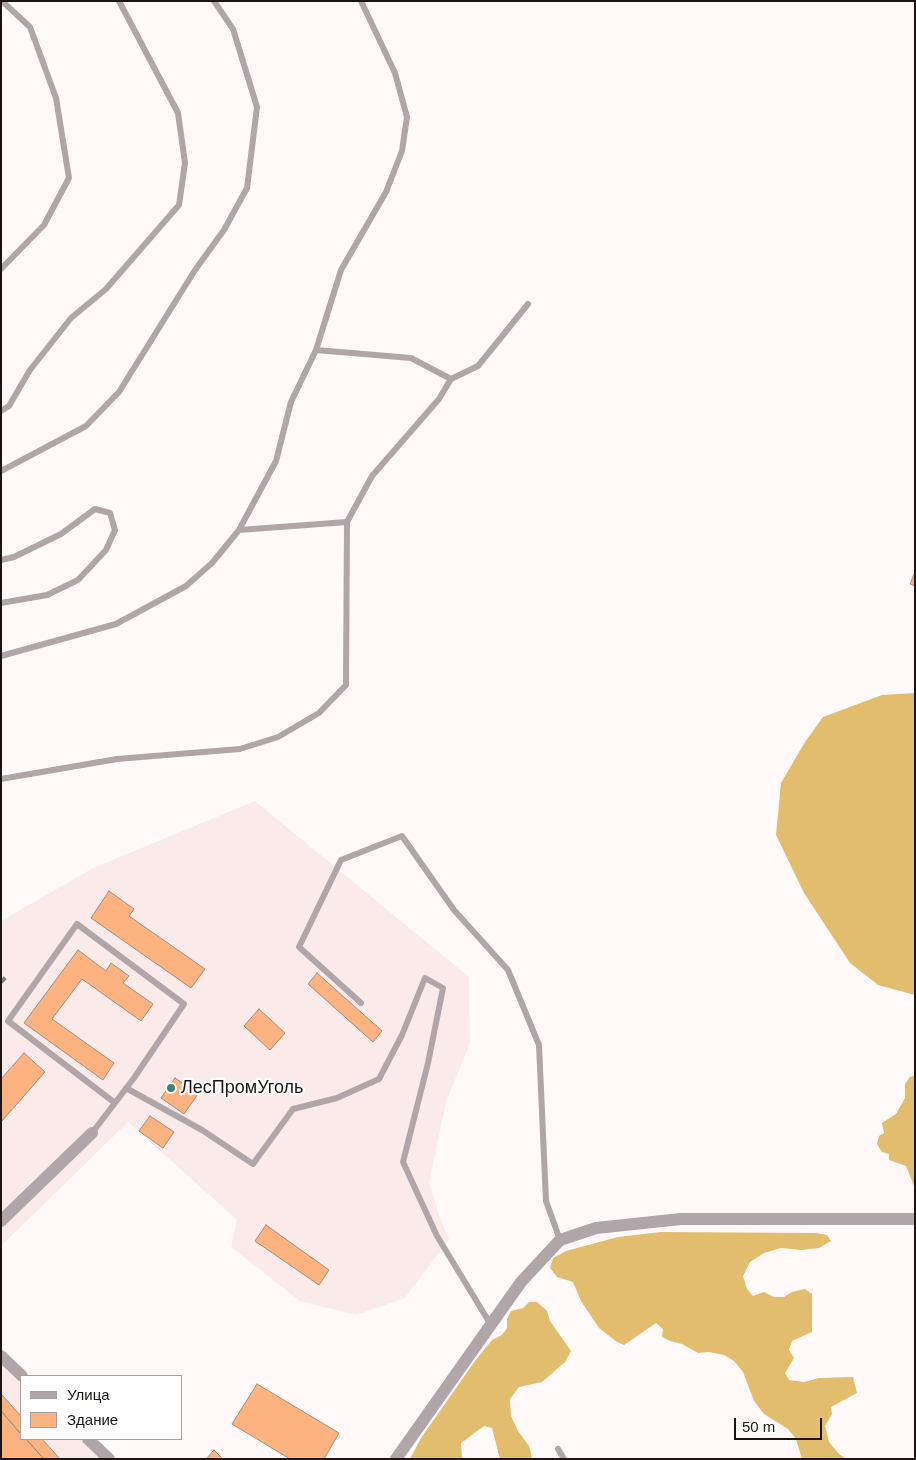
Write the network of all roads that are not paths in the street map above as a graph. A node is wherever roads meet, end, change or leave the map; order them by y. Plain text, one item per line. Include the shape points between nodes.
1 (2, 1) edge
2 (119, 1) edge
3 (214, 1) edge
4 (361, 1) edge
5 (1, 270) edge
6 (528, 304) dead end
7 (316, 350) junction
8 (451, 379) junction
9 (1, 411) edge
10 (1, 471) edge
11 (347, 522) junction
12 (238, 530) junction
13 (1, 560) edge
14 (1, 603) edge
15 (1, 656) edge
16 (1, 779) edge
17 (361, 1003) dead end
18 (126, 1088) junction
19 (115, 1103) junction
20 (92, 1133) joint
21 (915, 1219) edge
22 (1, 1221) edge
23 (560, 1240) junction
24 (492, 1326) junction
25 (1, 1356) edge
26 (21, 1375) edge
27 (89, 1440) edge
28 (558, 1448) dead end
29 (109, 1459) edge
30 (396, 1459) edge
31 (564, 1459) edge

1 - 5 lane via 30,27 56,98 69,178 44,225
2 - 9 lane via 178,113 186,163 179,206 106,289 71,318 30,370 10,406
3 - 10 lane via 233,29 256,107 247,188 224,230 195,270 119,392 86,426
4 - 7 lane via 395,73 407,117 402,151 386,192 341,270
6 - 8 lane via 478,366
7 - 8 lane via 411,358
7 - 12 lane via 291,402 276,461
8 - 11 lane via 439,399 372,476
11 - 12 lane
11 - 16 lane via 346,685 319,713 278,737 240,750 117,758
12 - 15 lane via 212,562 186,586 116,624
13 - 14 lane via 61,534 95,509 110,513 115,530 106,550 78,580 47,595
17 - 23 lane via 299,947 341,860 402,836 454,910 508,970 539,1045 546,1201
18 - 19 lane
18 - 19 lane via 184,1004 76,924 8,1021
18 - 24 lane via 202,1130 253,1164 294,1108 337,1098 379,1079 402,1035 425,978 443,988 403,1162 437,1236
19 - 20 lane
20 - 22 street
21 - 23 street via 681,1219 596,1228
23 - 24 street via 521,1282
24 - 30 street
25 - 26 street
27 - 29 street
28 - 31 lane

